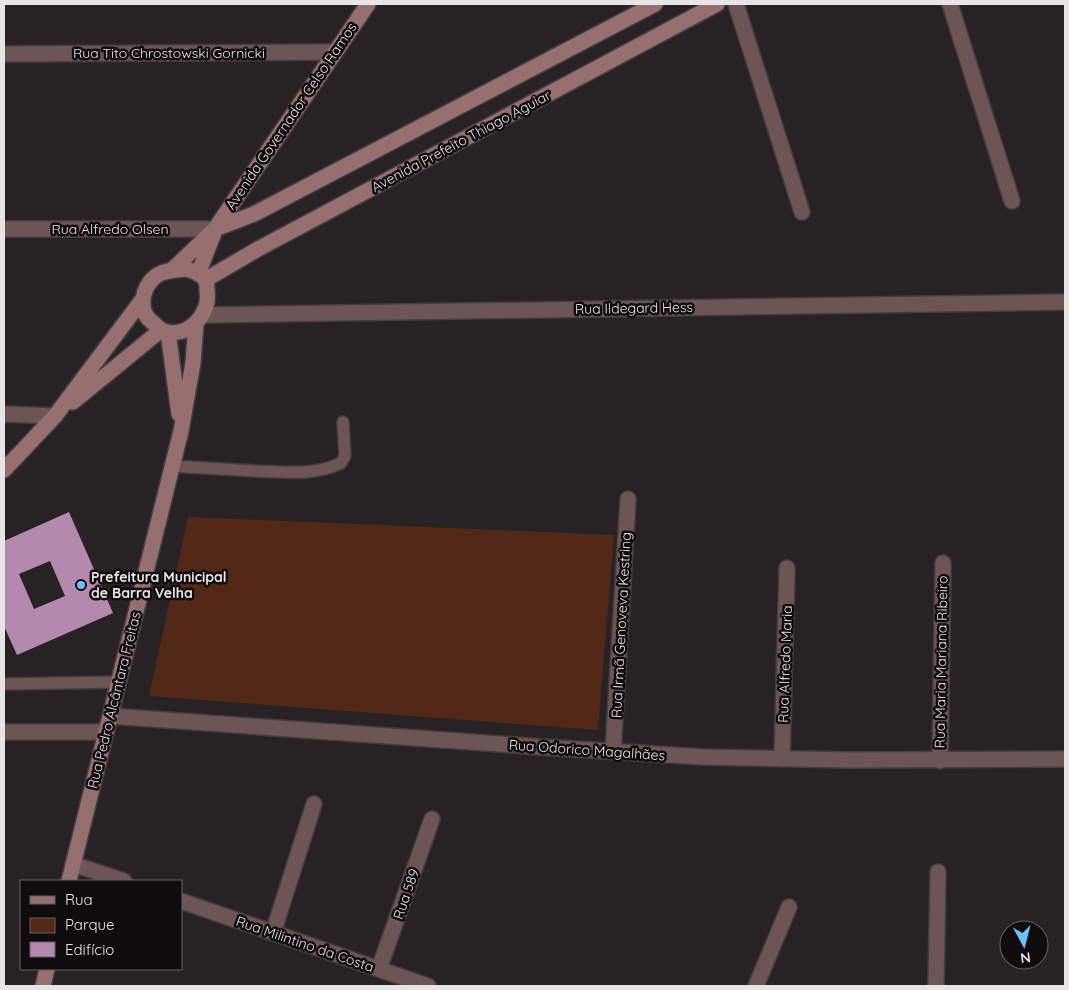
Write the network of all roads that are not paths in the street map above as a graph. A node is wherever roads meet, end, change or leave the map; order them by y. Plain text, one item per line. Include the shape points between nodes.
1 (368, 4) edge
2 (654, 4) edge
3 (717, 4) edge
4 (736, 4) edge
5 (950, 4) edge
6 (334, 52) junction
7 (4, 54) edge
8 (1012, 201) dead end
9 (802, 212) dead end
10 (4, 229) edge
11 (215, 229) junction
12 (172, 270) junction
13 (202, 277) junction
14 (142, 300) junction
15 (1065, 302) edge
16 (200, 319) junction
17 (165, 331) junction
18 (4, 414) edge
19 (56, 416) junction
20 (343, 422) dead end
21 (181, 430) junction
22 (172, 466) junction
23 (4, 470) edge
24 (628, 499) dead end
25 (943, 563) dead end
26 (787, 568) dead end
27 (119, 682) junction
28 (4, 684) edge
29 (110, 716) junction
30 (4, 732) edge
31 (106, 732) junction
32 (613, 752) junction
33 (782, 759) junction
34 (1065, 759) edge
35 (940, 761) junction
36 (314, 804) dead end
37 (432, 819) dead end
38 (73, 864) junction
39 (938, 872) dead end
40 (69, 880) edge
41 (121, 880) edge
42 (182, 901) edge
43 (789, 907) dead end
44 (273, 933) junction
45 (47, 970) edge
46 (379, 970) junction
47 (43, 986) edge
48 (428, 986) edge
49 (756, 986) edge
50 (936, 986) edge

1 - 6 main road, Avenida Governador Celso Ramos
2 - 11 main road via 254,214
3 - 13 main road, Avenida Prefeito Thiago Aguiar
4 - 9 street
5 - 8 street
6 - 7 street, Rua Tito Chrostowski Gornicki
6 - 11 main road, Avenida Governador Celso Ramos
10 - 11 street, Rua Alfredo Olsen
11 - 12 main road, Avenida Governador Celso Ramos
11 - 13 main road, Avenida Governador Celso Ramos
12 - 13 main road via 186,269
12 - 14 main road via 157,274 146,286
13 - 16 main road via 208,297
14 - 17 main road via 147,318
14 - 19 main road
15 - 16 street, Rua Ildegard Hess
16 - 17 main road via 183,330
16 - 21 main road, Rua Pedro Alcântara Freitas
17 - 19 main road
17 - 21 main road, Rua Pedro Alcântara Freitas
18 - 19 street
19 - 23 main road
20 - 22 lane via 345,456 342,463 330,468 269,472
21 - 22 main road, Rua Pedro Alcântara Freitas
22 - 27 main road, Rua Pedro Alcântara Freitas
24 - 32 street, Rua Irmã Genoveva Kestring
25 - 35 street, Rua Maria Mariana Ribeiro
26 - 33 street, Rua Alfredo Maria
27 - 28 lane
27 - 29 main road, Rua Pedro Alcântara Freitas
29 - 31 main road, Rua Pedro Alcântara Freitas
29 - 32 street, Rua Odorico Magalhães
30 - 31 street
31 - 38 main road, Rua Pedro Alcântara Freitas
32 - 33 street, Rua Odorico Magalhães
33 - 35 street, Rua Odorico Magalhães
34 - 35 street, Rua Odorico Magalhães
36 - 44 street
37 - 46 street, Rua 589
38 - 40 main road, Rua Pedro Alcântara Freitas
38 - 41 street
39 - 50 street
42 - 44 street, Rua Milintino da Costa
43 - 49 street
44 - 46 street, Rua Milintino da Costa
45 - 47 main road
46 - 48 street, Rua Milintino da Costa

